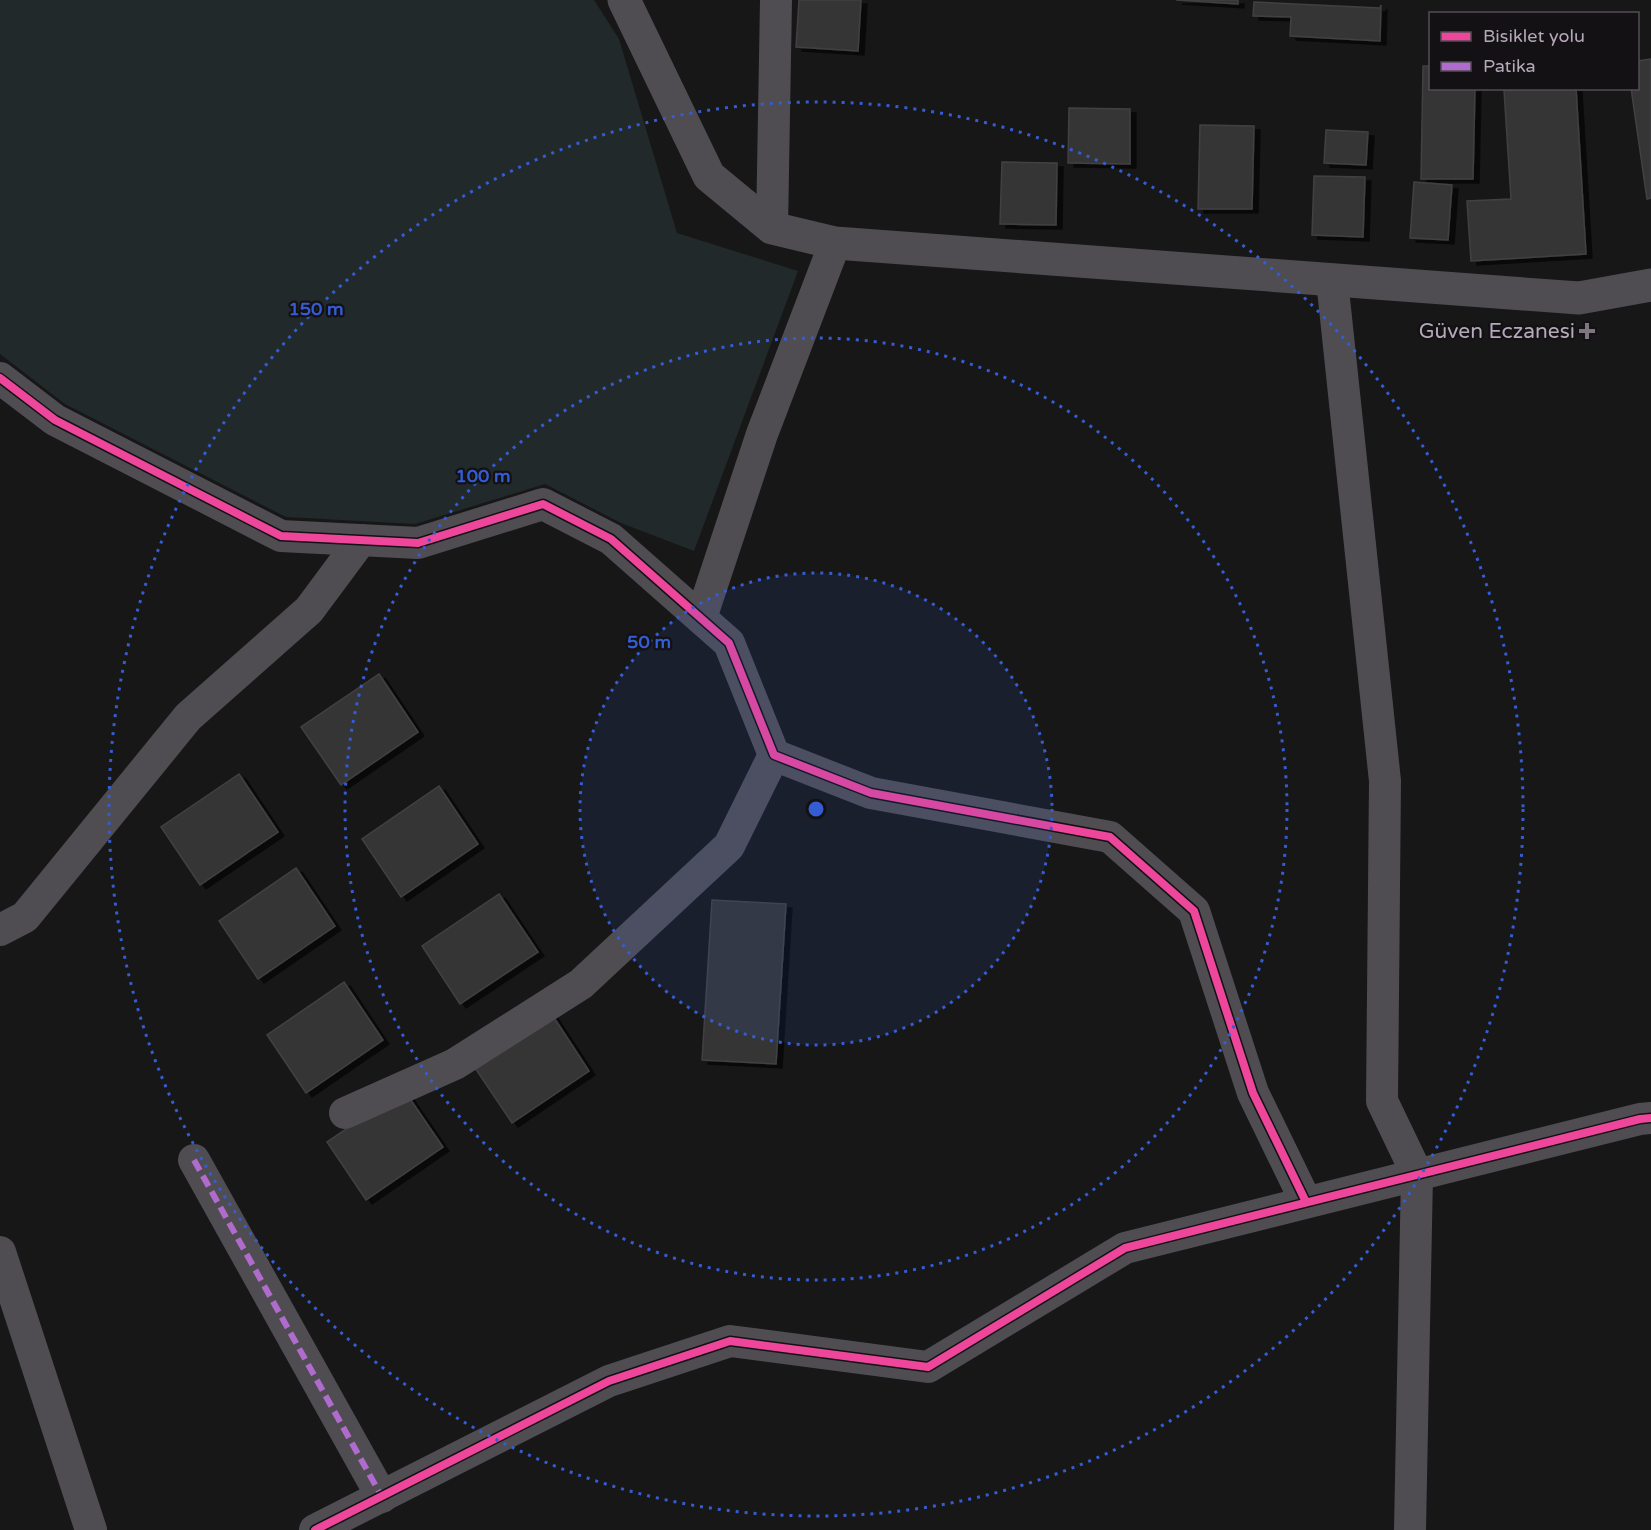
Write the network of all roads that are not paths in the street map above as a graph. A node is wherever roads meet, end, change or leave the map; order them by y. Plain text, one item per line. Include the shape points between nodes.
1 (624, 0) edge
2 (776, 0) edge
3 (772, 228) junction
4 (835, 243) junction
5 (1332, 280) junction
6 (1651, 285) edge
7 (0, 378) edge
8 (361, 540) junction
9 (701, 618) junction
10 (774, 755) junction
11 (0, 930) edge
12 (345, 1113) dead end
13 (1651, 1118) edge
14 (194, 1160) dead end
15 (1417, 1174) junction
16 (1306, 1202) junction
17 (0, 1252) edge
18 (382, 1497) junction
19 (91, 1530) edge
20 (315, 1530) edge
21 (1410, 1530) edge

1 - 3 street via 709,176
2 - 3 street
3 - 4 street
4 - 5 street
4 - 9 street via 762,434
5 - 6 street via 1579,298
5 - 15 street via 1385,781 1382,1101
7 - 8 street via 55,420 281,536
8 - 9 street via 418,543 543,504 611,539
8 - 11 street via 309,610 188,717 26,917
9 - 10 street via 729,643
10 - 12 street via 729,846 581,984 455,1064
10 - 16 street via 871,793 1110,837 1194,911 1252,1093
13 - 15 street
14 - 18 street
15 - 16 street
15 - 21 street
16 - 18 street via 1125,1248 928,1367 730,1341 609,1381
17 - 19 street
18 - 20 street

